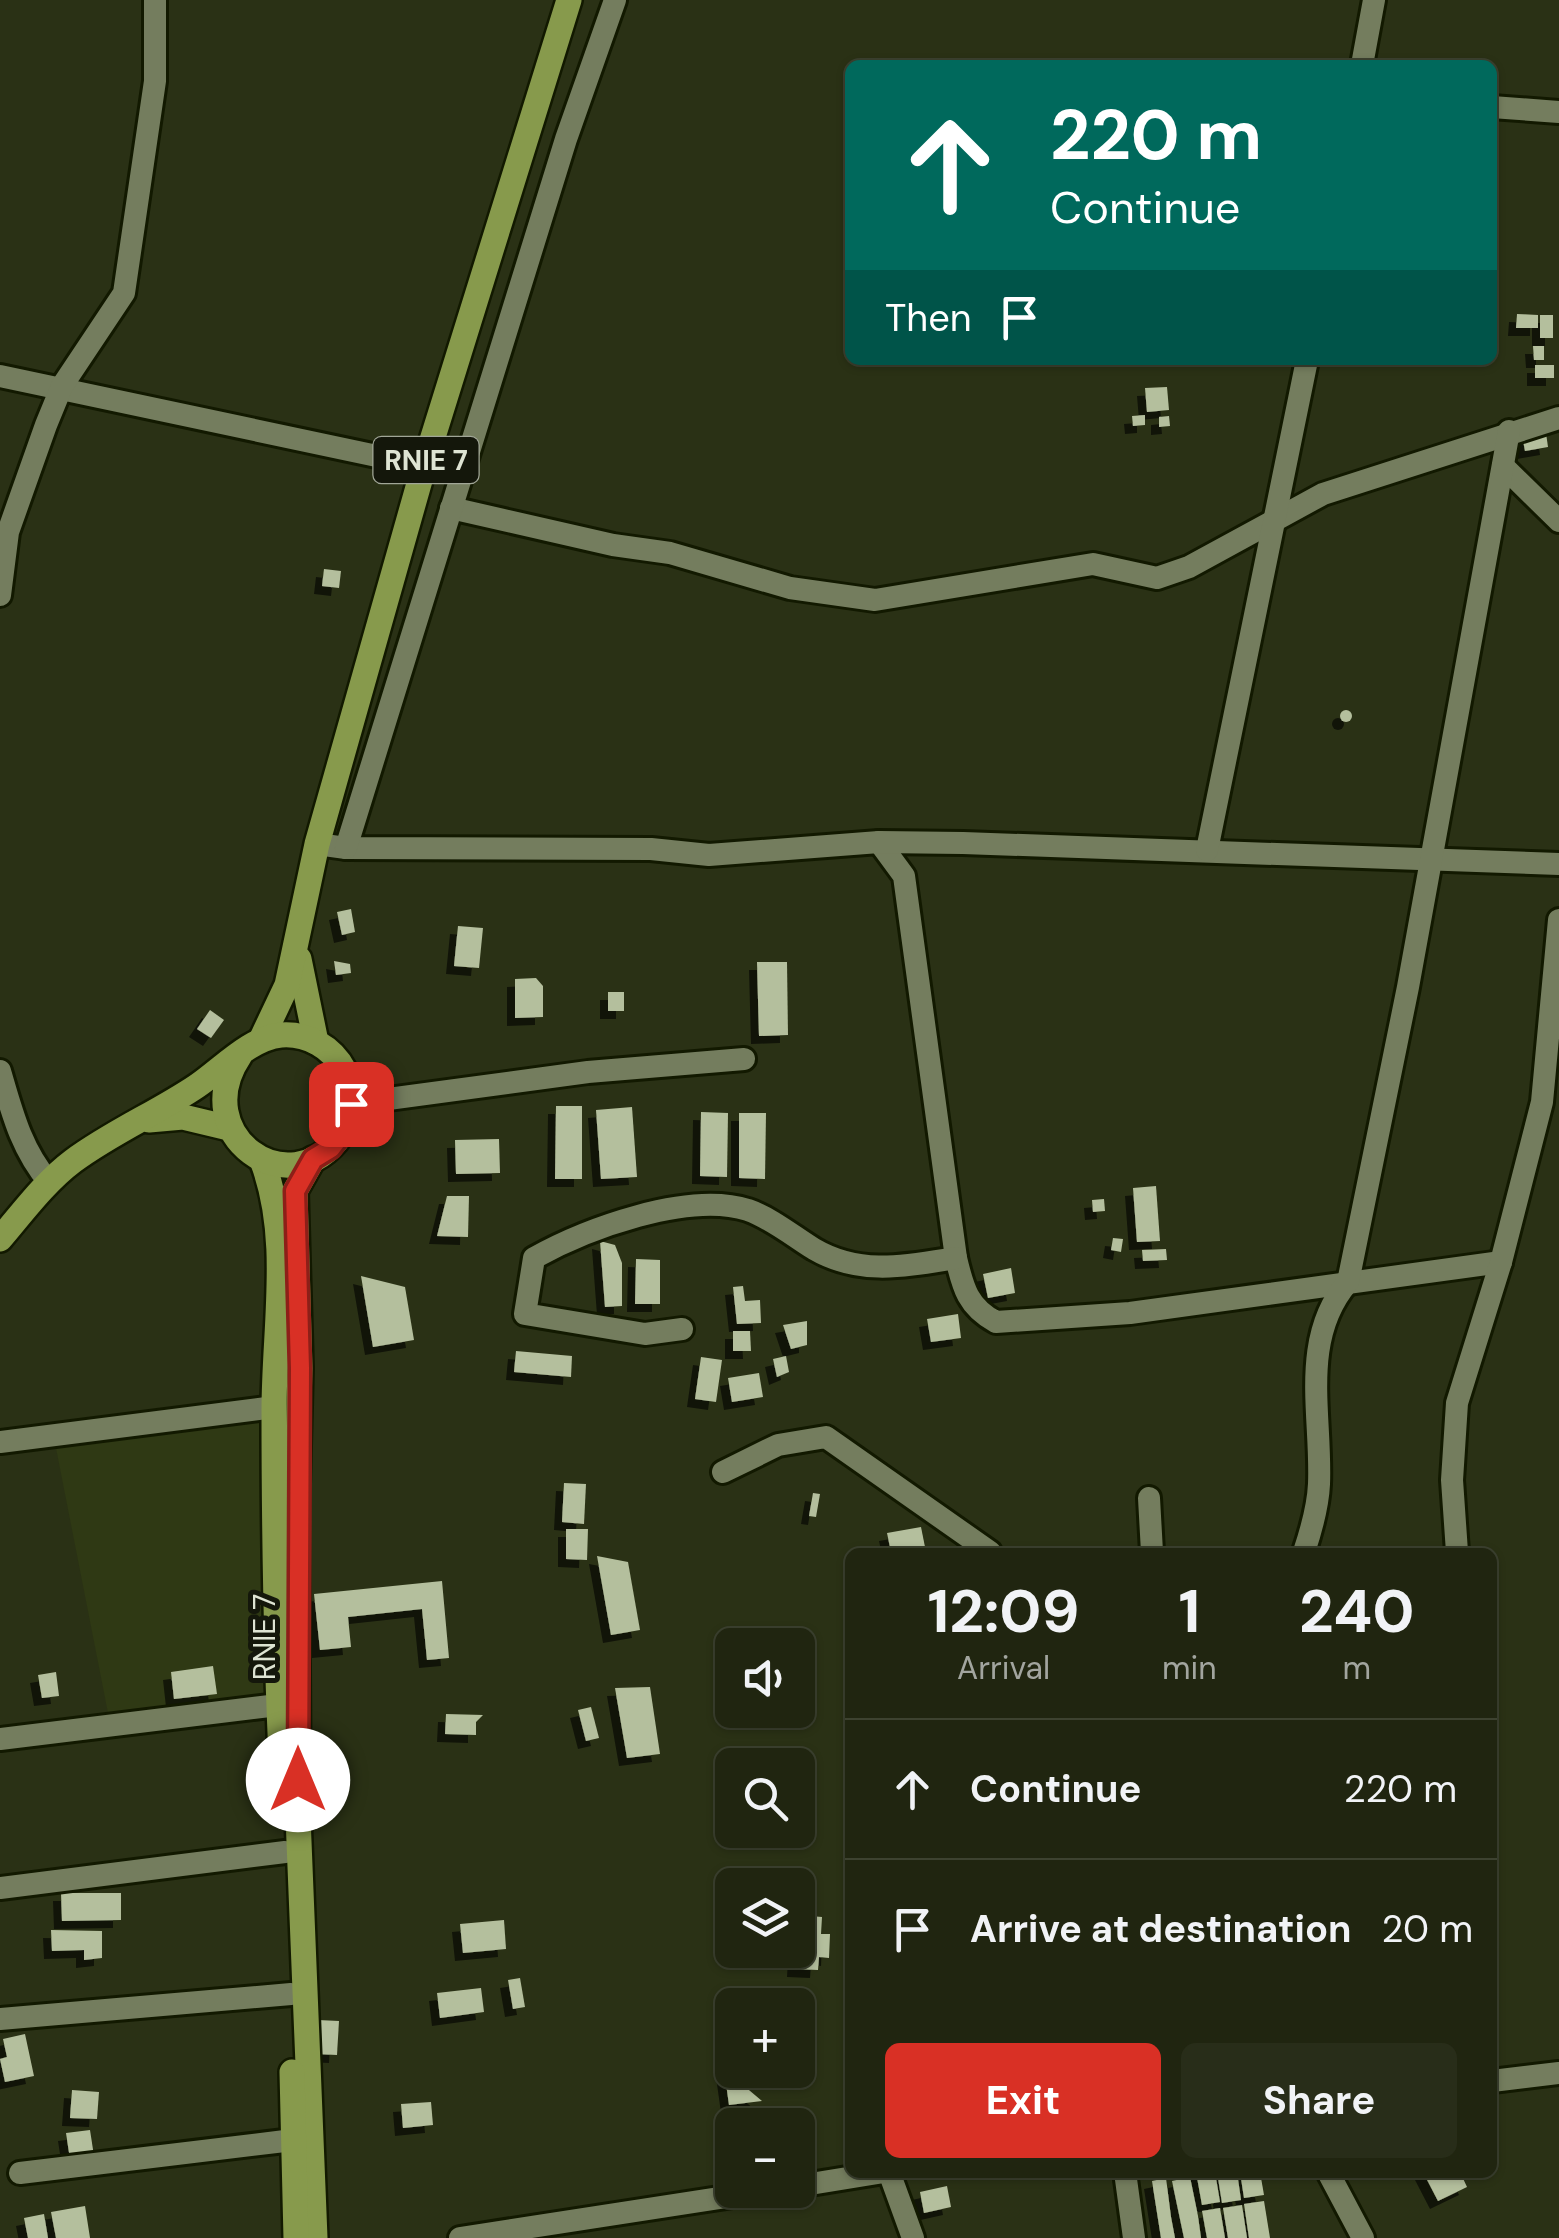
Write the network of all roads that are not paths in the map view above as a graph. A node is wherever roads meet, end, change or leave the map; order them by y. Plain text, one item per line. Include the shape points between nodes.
1 (156, 0) edge
2 (570, 0) edge
3 (615, 0) edge
4 (1374, 0) edge
5 (1363, 60) edge
6 (1497, 107) edge
7 (1559, 112) edge
8 (1305, 365) edge
9 (0, 376) edge
10 (62, 386) junction
11 (1559, 418) edge
12 (1509, 432) junction
13 (424, 466) junction
14 (1503, 466) junction
15 (452, 508) junction
16 (1278, 516) junction
17 (1559, 521) edge
18 (0, 595) edge
19 (878, 842) junction
20 (317, 844) junction
21 (346, 848) junction
22 (1207, 850) junction
23 (1430, 858) junction
24 (1559, 864) edge
25 (1559, 920) edge
26 (298, 924) junction
27 (261, 1040) junction
28 (316, 1042) junction
29 (240, 1055) junction
30 (744, 1058) dead end
31 (0, 1071) edge
32 (351, 1104) junction
33 (134, 1122) junction
34 (229, 1128) junction
35 (313, 1159) junction
36 (262, 1160) junction
37 (50, 1182) junction
38 (0, 1239) edge
39 (956, 1258) junction
40 (1500, 1262) junction
41 (1348, 1282) junction
42 (682, 1329) dead end
43 (274, 1407) junction
44 (0, 1442) edge
45 (723, 1472) dead end
46 (1150, 1498) dead end
47 (984, 1548) edge
48 (1152, 1548) edge
49 (1305, 1548) edge
50 (1457, 1548) edge
51 (278, 1706) junction
52 (0, 1739) edge
53 (285, 1852) junction
54 (0, 1888) edge
55 (291, 1994) junction
56 (0, 2019) edge
57 (1559, 2073) edge
58 (1497, 2080) edge
59 (293, 2140) junction
60 (20, 2174) dead end
61 (849, 2178) edge
62 (889, 2178) edge
63 (1125, 2178) edge
64 (1331, 2178) edge
65 (815, 2183) edge
66 (715, 2199) edge
67 (509, 2234) edge
68 (296, 2238) edge
69 (315, 2238) edge
70 (460, 2238) edge
71 (913, 2238) edge
72 (1134, 2238) edge
73 (1362, 2238) edge

1 - 10 street via 156,81 124,293
2 - 13 main road, RNIE 7
3 - 15 street
4 - 5 street
6 - 7 street
8 - 16 street
9 - 10 street
10 - 13 street
10 - 18 street via 17,502
11 - 12 street
12 - 14 street
12 - 16 street via 1322,494
13 - 20 main road, RNIE 7
14 - 17 street
14 - 23 street
15 - 16 street via 670,552 790,588 876,600 1092,564 1157,578 1189,568
15 - 21 street
16 - 22 street
19 - 21 street via 709,855 651,848
19 - 22 street
19 - 39 street via 904,876
20 - 21 street
20 - 26 main road, RNIE 7
22 - 23 street
23 - 24 street
23 - 41 street
25 - 40 street via 1542,1102
26 - 27 main road, RNIE 7 via 287,985
26 - 28 main road, RNIE 7 via 300,977
27 - 28 main road via 280,1035
27 - 29 main road, RNIE 7
28 - 32 main road, RNIE 7 via 345,1071
29 - 33 main road
29 - 34 main road via 223,1090
30 - 32 street
31 - 37 street via 30,1160
32 - 35 main road, RNIE 7 via 344,1131
33 - 34 main road via 183,1117
33 - 37 main road
34 - 36 main road
35 - 36 main road
35 - 69 main road, RNIE 7 / RNIE 7 via 295,1191 298,1817
36 - 43 main road, RNIE 7 / RNIE 7 via 276,1210
37 - 38 main road
39 - 41 street via 977,1312 996,1322 1130,1313
39 - 42 street via 860,1268 728,1205 625,1219 553,1247 531,1264 525,1314 645,1334
40 - 41 street
40 - 50 street via 1456,1403
41 - 49 street via 1332,1301 1320,1340 1314,1390 1319,1485
43 - 44 street
43 - 51 main road, RNIE 7 / RNIE 7
45 - 47 street via 778,1445 826,1438
46 - 48 street
51 - 52 street
51 - 53 main road, RNIE 7 / RNIE 7
53 - 54 street
53 - 55 main road, RNIE 7 / RNIE 7
55 - 56 street
55 - 59 main road, RNIE 7 / RNIE 7
57 - 58 street
59 - 60 street
59 - 68 main road, RNIE 7 / RNIE 7
61 - 65 street
62 - 71 street
63 - 72 street
64 - 73 street
66 - 67 street
67 - 70 street

